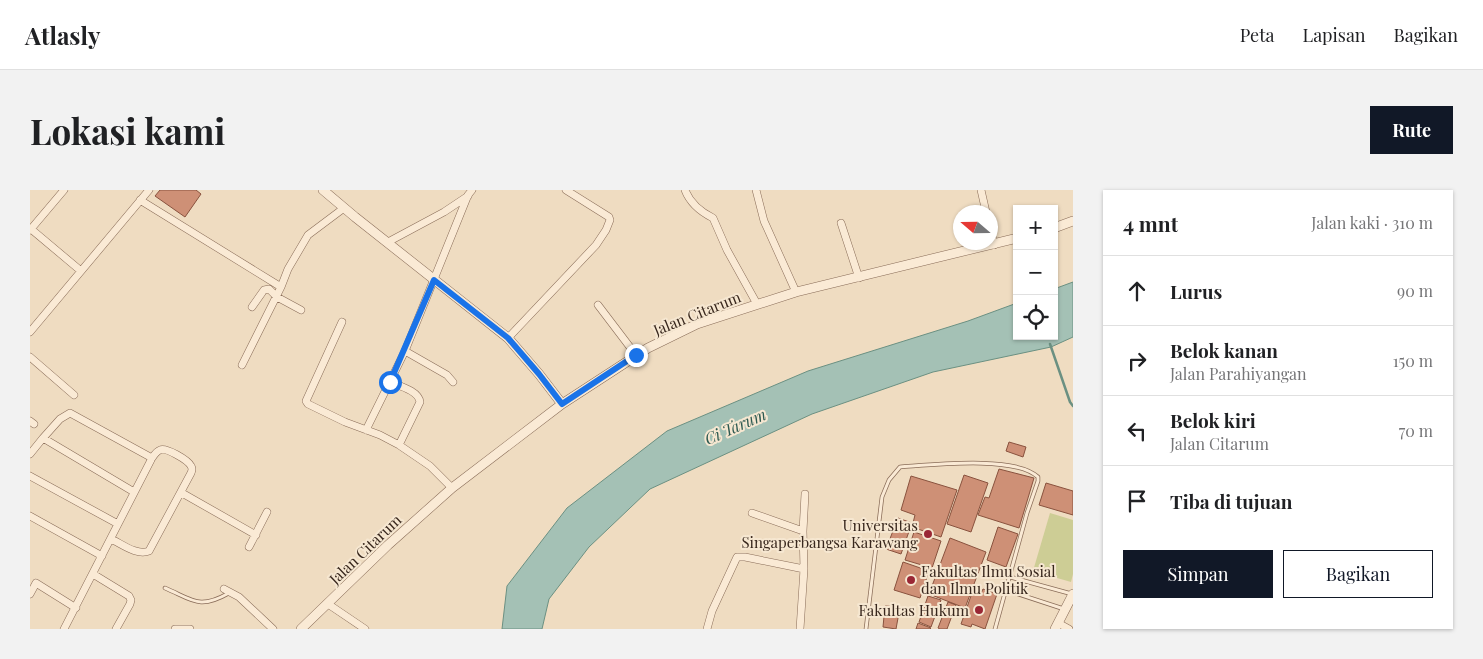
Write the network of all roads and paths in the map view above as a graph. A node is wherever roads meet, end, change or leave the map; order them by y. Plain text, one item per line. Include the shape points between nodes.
1 (64, 190) edge
2 (149, 190) edge
3 (323, 190) edge
4 (566, 190) edge
5 (685, 190) edge
6 (756, 190) edge
7 (981, 190) edge
8 (470, 193) edge
9 (140, 200) junction
10 (984, 205) edge
11 (344, 208) junction
12 (1073, 221) edge
13 (841, 223) dead end
14 (1058, 227) edge
15 (31, 230) edge
16 (1013, 239) edge
17 (388, 242) junction
18 (998, 244) edge
19 (974, 250) edge
20 (81, 271) junction
21 (859, 278) junction
22 (434, 280) junction
23 (280, 287) junction
24 (796, 292) junction
25 (277, 296) junction
26 (757, 304) junction
27 (252, 306) dead end
28 (598, 306) dead end
29 (301, 310) dead end
30 (342, 322) dead end
31 (30, 332) edge
32 (508, 338) junction
33 (405, 351) junction
34 (636, 355) junction
35 (30, 356) edge
36 (242, 365) dead end
37 (390, 382) junction
38 (453, 382) dead end
39 (74, 395) dead end
40 (562, 404) junction
41 (366, 430) junction
42 (43, 438) junction
43 (399, 445) junction
44 (30, 454) edge
45 (152, 458) junction
46 (30, 476) edge
47 (452, 488) junction
48 (134, 492) junction
49 (182, 493) junction
50 (805, 494) dead end
51 (267, 512) dead end
52 (752, 513) dead end
53 (30, 516) edge
54 (118, 524) junction
55 (803, 531) junction
56 (256, 535) junction
57 (111, 539) junction
58 (249, 547) dead end
59 (102, 556) junction
60 (804, 569) junction
61 (92, 574) junction
62 (1010, 577) junction
63 (33, 582) edge
64 (165, 588) dead end
65 (227, 590) joint
66 (1006, 590) junction
67 (30, 594) edge
68 (1073, 595) edge
69 (328, 604) junction
70 (76, 608) junction
71 (1066, 609) junction
72 (1056, 626) edge
73 (64, 629) edge
74 (116, 629) edge
75 (175, 629) edge
76 (190, 629) edge
77 (273, 629) edge
78 (301, 629) edge
79 (365, 629) edge
80 (706, 629) edge
81 (800, 629) edge
82 (866, 629) edge
83 (996, 629) edge
84 (1069, 629) edge

1 - 15 street
2 - 9 street
3 - 11 street
4 - 32 street via 609,217 609,224 596,245
5 - 26 street via 693,204 713,218
6 - 24 street via 764,221
7 - 10 street
8 - 17 street via 444,212
8 - 22 street
9 - 20 street
9 - 23 street
11 - 17 street
11 - 23 street via 308,235
12 - 14 street
13 - 21 street
15 - 20 street
16 - 18 street, Jalan Citarum
17 - 22 street
19 - 21 street, Jalan Citarum
20 - 31 street
21 - 24 street, Jalan Citarum
22 - 32 street
22 - 33 street
23 - 25 street
24 - 26 street, Jalan Citarum
25 - 27 street via 266,289
25 - 29 street
25 - 36 street
26 - 34 street, Jalan Citarum via 697,324
28 - 34 street
30 - 41 street via 306,401
32 - 40 street
33 - 37 street
33 - 38 street via 447,375
34 - 40 street, Jalan Citarum
35 - 39 street
37 - 41 street
37 - 43 street via 416,394 420,402
40 - 47 street, Jalan Citarum
41 - 43 street
42 - 44 street
42 - 45 street via 60,419 70,414
42 - 48 street
43 - 47 street via 430,466
45 - 48 street
45 - 49 street via 164,449 190,464 191,473
46 - 54 street
47 - 69 street, Jalan Citarum
48 - 54 street
49 - 56 street
49 - 57 street via 149,551 136,552
50 - 55 street
51 - 56 street
52 - 55 street
53 - 59 street
54 - 57 street
55 - 60 street
56 - 58 street
57 - 59 street
59 - 61 street
60 - 80 street via 737,557
60 - 81 street
61 - 70 street
61 - 74 street via 129,596 130,604
62 - 66 lane
62 - 68 lane
62 - 82 lane via 1038,477 1021,469 989,463 900,467 889,480 882,497
63 - 67 street
63 - 70 street
64 - 65 lane via 204,604 215,601
65 - 77 street
66 - 71 lane
66 - 83 lane
68 - 71 street
69 - 78 street, Jalan Citarum
69 - 79 street
70 - 73 street
71 - 72 street
72 - 84 street
75 - 76 street

